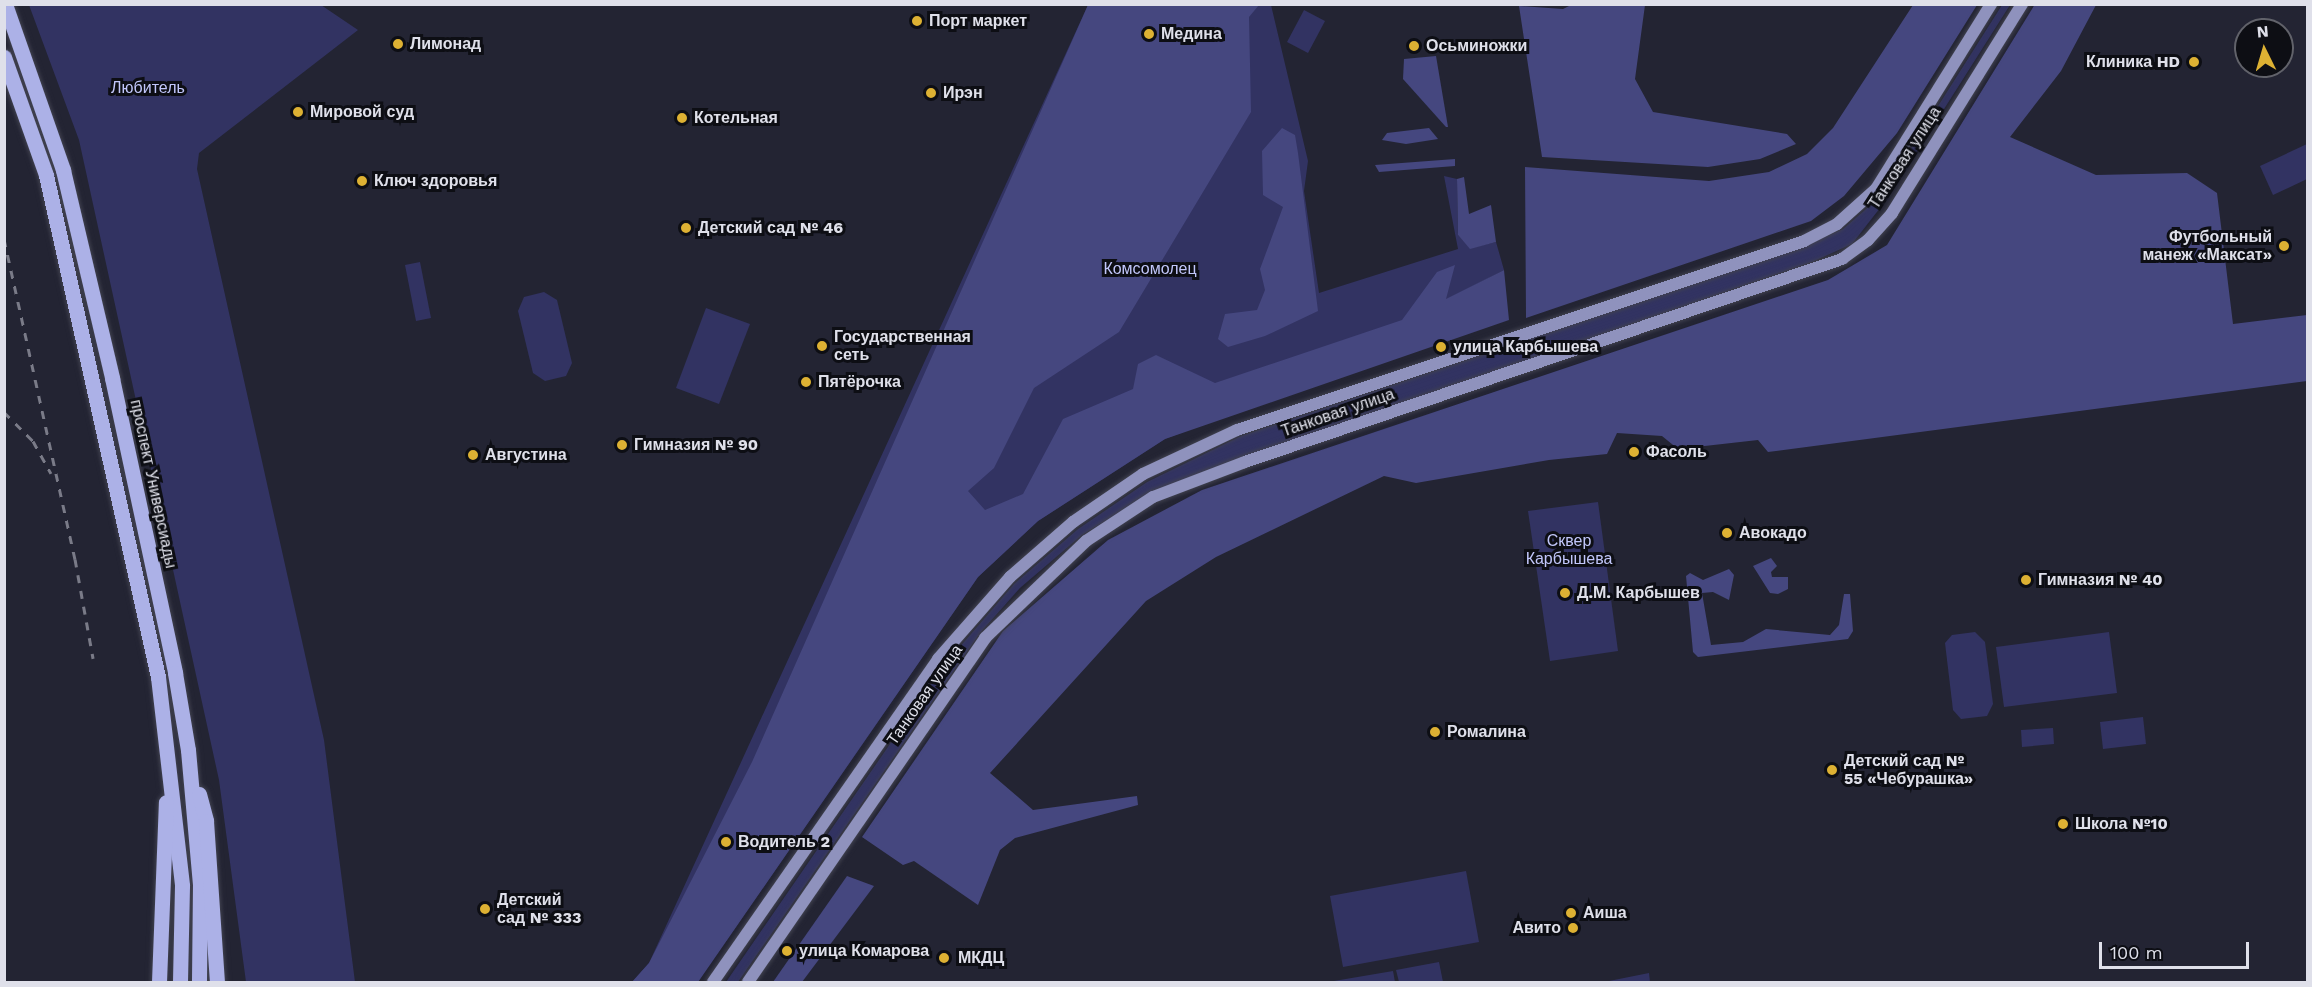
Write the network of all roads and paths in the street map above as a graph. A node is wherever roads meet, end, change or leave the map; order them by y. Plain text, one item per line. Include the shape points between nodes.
1 (4, 4) edge
2 (1991, 4) edge
3 (2022, 4) edge
4 (4, 57) edge
5 (188, 750) junction
6 (169, 751) junction
7 (159, 982) edge
8 (180, 982) edge
9 (199, 982) edge
10 (217, 982) edge
11 (713, 982) edge
12 (748, 982) edge

1 - 5 main road, проспект Универсиады via 66,182 112,378
2 - 11 main road, Танковая улица via 1876,189 1838,224 1804,241 1237,430 1143,474 1073,522 1010,577 938,659
3 - 12 main road, Танковая улица via 1892,213 1868,240 1842,259 1245,462 1153,497 1086,541 985,638
4 - 6 main road via 46,175 156,665
5 - 9 main road, проспект Универсиады via 200,884
5 - 10 main road via 206,821
6 - 7 main road
6 - 8 main road via 182,886

